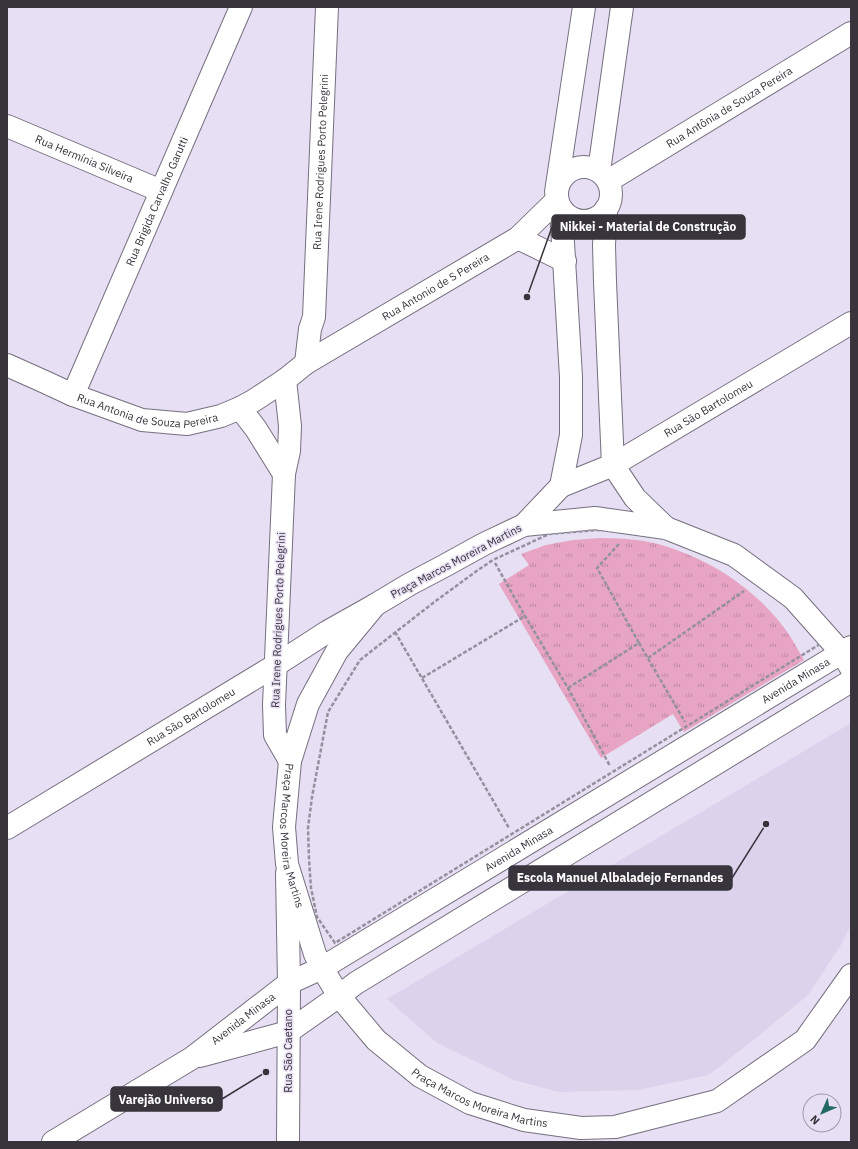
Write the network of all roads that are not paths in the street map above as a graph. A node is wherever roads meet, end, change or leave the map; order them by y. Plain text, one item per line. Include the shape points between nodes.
1 (241, 7) edge
2 (326, 7) edge
3 (584, 7) edge
4 (622, 7) edge
5 (851, 33) edge
6 (7, 126) edge
7 (603, 176) junction
8 (161, 191) junction
9 (558, 200) junction
10 (606, 209) junction
11 (518, 238) junction
12 (565, 260) junction
13 (314, 317) junction
14 (851, 323) edge
15 (342, 342) junction
16 (306, 363) junction
17 (7, 365) edge
18 (285, 380) junction
19 (73, 395) junction
20 (240, 408) junction
21 (613, 466) junction
22 (284, 474) junction
23 (561, 486) junction
24 (524, 525) junction
25 (666, 528) junction
26 (375, 605) junction
27 (848, 656) edge
28 (276, 665) junction
29 (851, 682) edge
30 (290, 761) junction
31 (7, 828) edge
32 (287, 864) junction
33 (322, 968) junction
34 (851, 975) edge
35 (288, 983) junction
36 (339, 996) junction
37 (288, 1032) junction
38 (192, 1058) junction
39 (615, 1134) edge
40 (581, 1135) edge
41 (53, 1142) edge
42 (288, 1142) edge

1 - 8 main road, Rua Brigida Carvalho Garutti
2 - 13 main road, Rua Irene Rodrigues Porto Pelegrini
3 - 9 main road
4 - 7 main road
5 - 7 main road, Rua Antônia de Souza Pereira
6 - 8 main road, Rua Hermínia Silveira
7 - 9 main road via 590,167 572,169 559,183
7 - 10 main road via 611,191
8 - 19 main road, Rua Brigida Carvalho Garutti
9 - 10 main road via 567,215 583,221 600,216
9 - 11 main road, Rua Antonio de S Pereira
9 - 12 main road
10 - 21 main road via 604,245
11 - 12 main road
11 - 15 main road, Rua Antonio de S Pereira
12 - 23 main road via 571,435
13 - 15 main road
13 - 16 main road, Rua Irene Rodrigues Porto Pelegrini
14 - 21 main road, Rua São Bartolomeu
15 - 16 main road, Rua Antonio de S Pereira
16 - 18 main road
17 - 19 main road, Rua Antonia de Souza Pereira
18 - 20 main road, Rua Antonia de Souza Pereira
18 - 22 main road, Rua Irene Rodrigues Porto Pelegrini via 290,426 289,451
19 - 20 main road, Rua Antonia de Souza Pereira via 142,420 187,424 221,416
20 - 22 main road
21 - 23 main road, Rua São Bartolomeu
21 - 25 main road via 634,498
22 - 28 main road, Rua Irene Rodrigues Porto Pelegrini
23 - 24 main road
24 - 25 main road, Praça Marcos Moreira Martins via 595,518
24 - 26 main road, Praça Marcos Moreira Martins via 484,544
25 - 27 main road, Praça Marcos Moreira Martins via 734,555 794,598
26 - 28 main road, Rua São Bartolomeu
26 - 30 main road, Praça Marcos Moreira Martins via 337,651 308,704
27 - 33 main road, Avenida Minasa
28 - 30 main road, Rua Irene Rodrigues Porto Pelegrini via 275,735
28 - 31 main road, Rua São Bartolomeu
29 - 36 main road, Avenida Minasa via 356,983
30 - 32 main road, Praça Marcos Moreira Martins via 284,826
32 - 33 main road, Praça Marcos Moreira Martins via 315,954
32 - 35 main road, Rua São Caetano
33 - 35 main road, Avenida Minasa
33 - 36 main road, Praça Marcos Moreira Martins
34 - 39 main road, Praça Marcos Moreira Martins via 805,1040 717,1101
35 - 37 main road, Rua São Caetano
35 - 38 main road, Avenida Minasa
36 - 37 main road, Avenida Minasa
36 - 40 main road, Praça Marcos Moreira Martins via 376,1040 420,1076 470,1103
37 - 38 main road, Avenida Minasa
37 - 42 main road, Rua São Caetano
38 - 41 main road, Avenida Minasa
39 - 40 main road, Praça Marcos Moreira Martins

